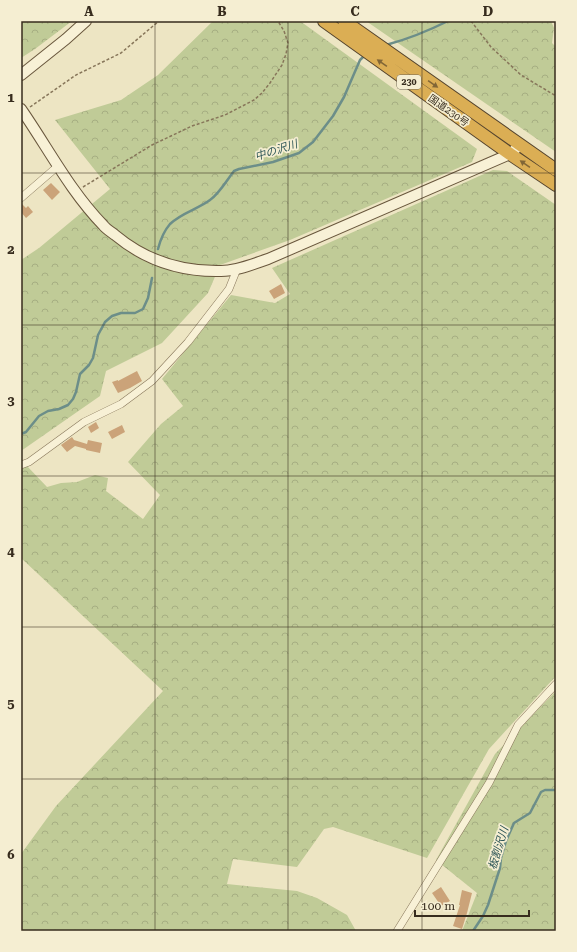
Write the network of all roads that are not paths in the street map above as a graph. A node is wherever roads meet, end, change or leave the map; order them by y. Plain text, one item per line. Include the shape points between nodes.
1 (86, 21) edge
2 (324, 21) edge
3 (344, 21) edge
4 (21, 75) edge
5 (22, 111) edge
6 (520, 146) junction
7 (510, 154) junction
8 (58, 166) junction
9 (556, 170) edge
10 (556, 185) edge
11 (21, 198) edge
12 (237, 269) junction
13 (21, 465) edge
14 (556, 684) edge
15 (397, 931) edge

1 - 4 street
7 -> 2 highway, 国道230号 / 230
3 -> 6 highway, 国道230号 / 230
5 - 8 street
6 - 7 street
6 - 9 highway, 国道230号 / 230
10 -> 7 highway, 国道230号 / 230
7 - 12 street via 268,259
8 - 11 street
8 - 12 street via 75,192 104,226 142,254 164,264 187,269
12 - 13 street via 228,289 188,342 152,382 121,404 84,422 29,462
14 - 15 street via 518,725 490,783

